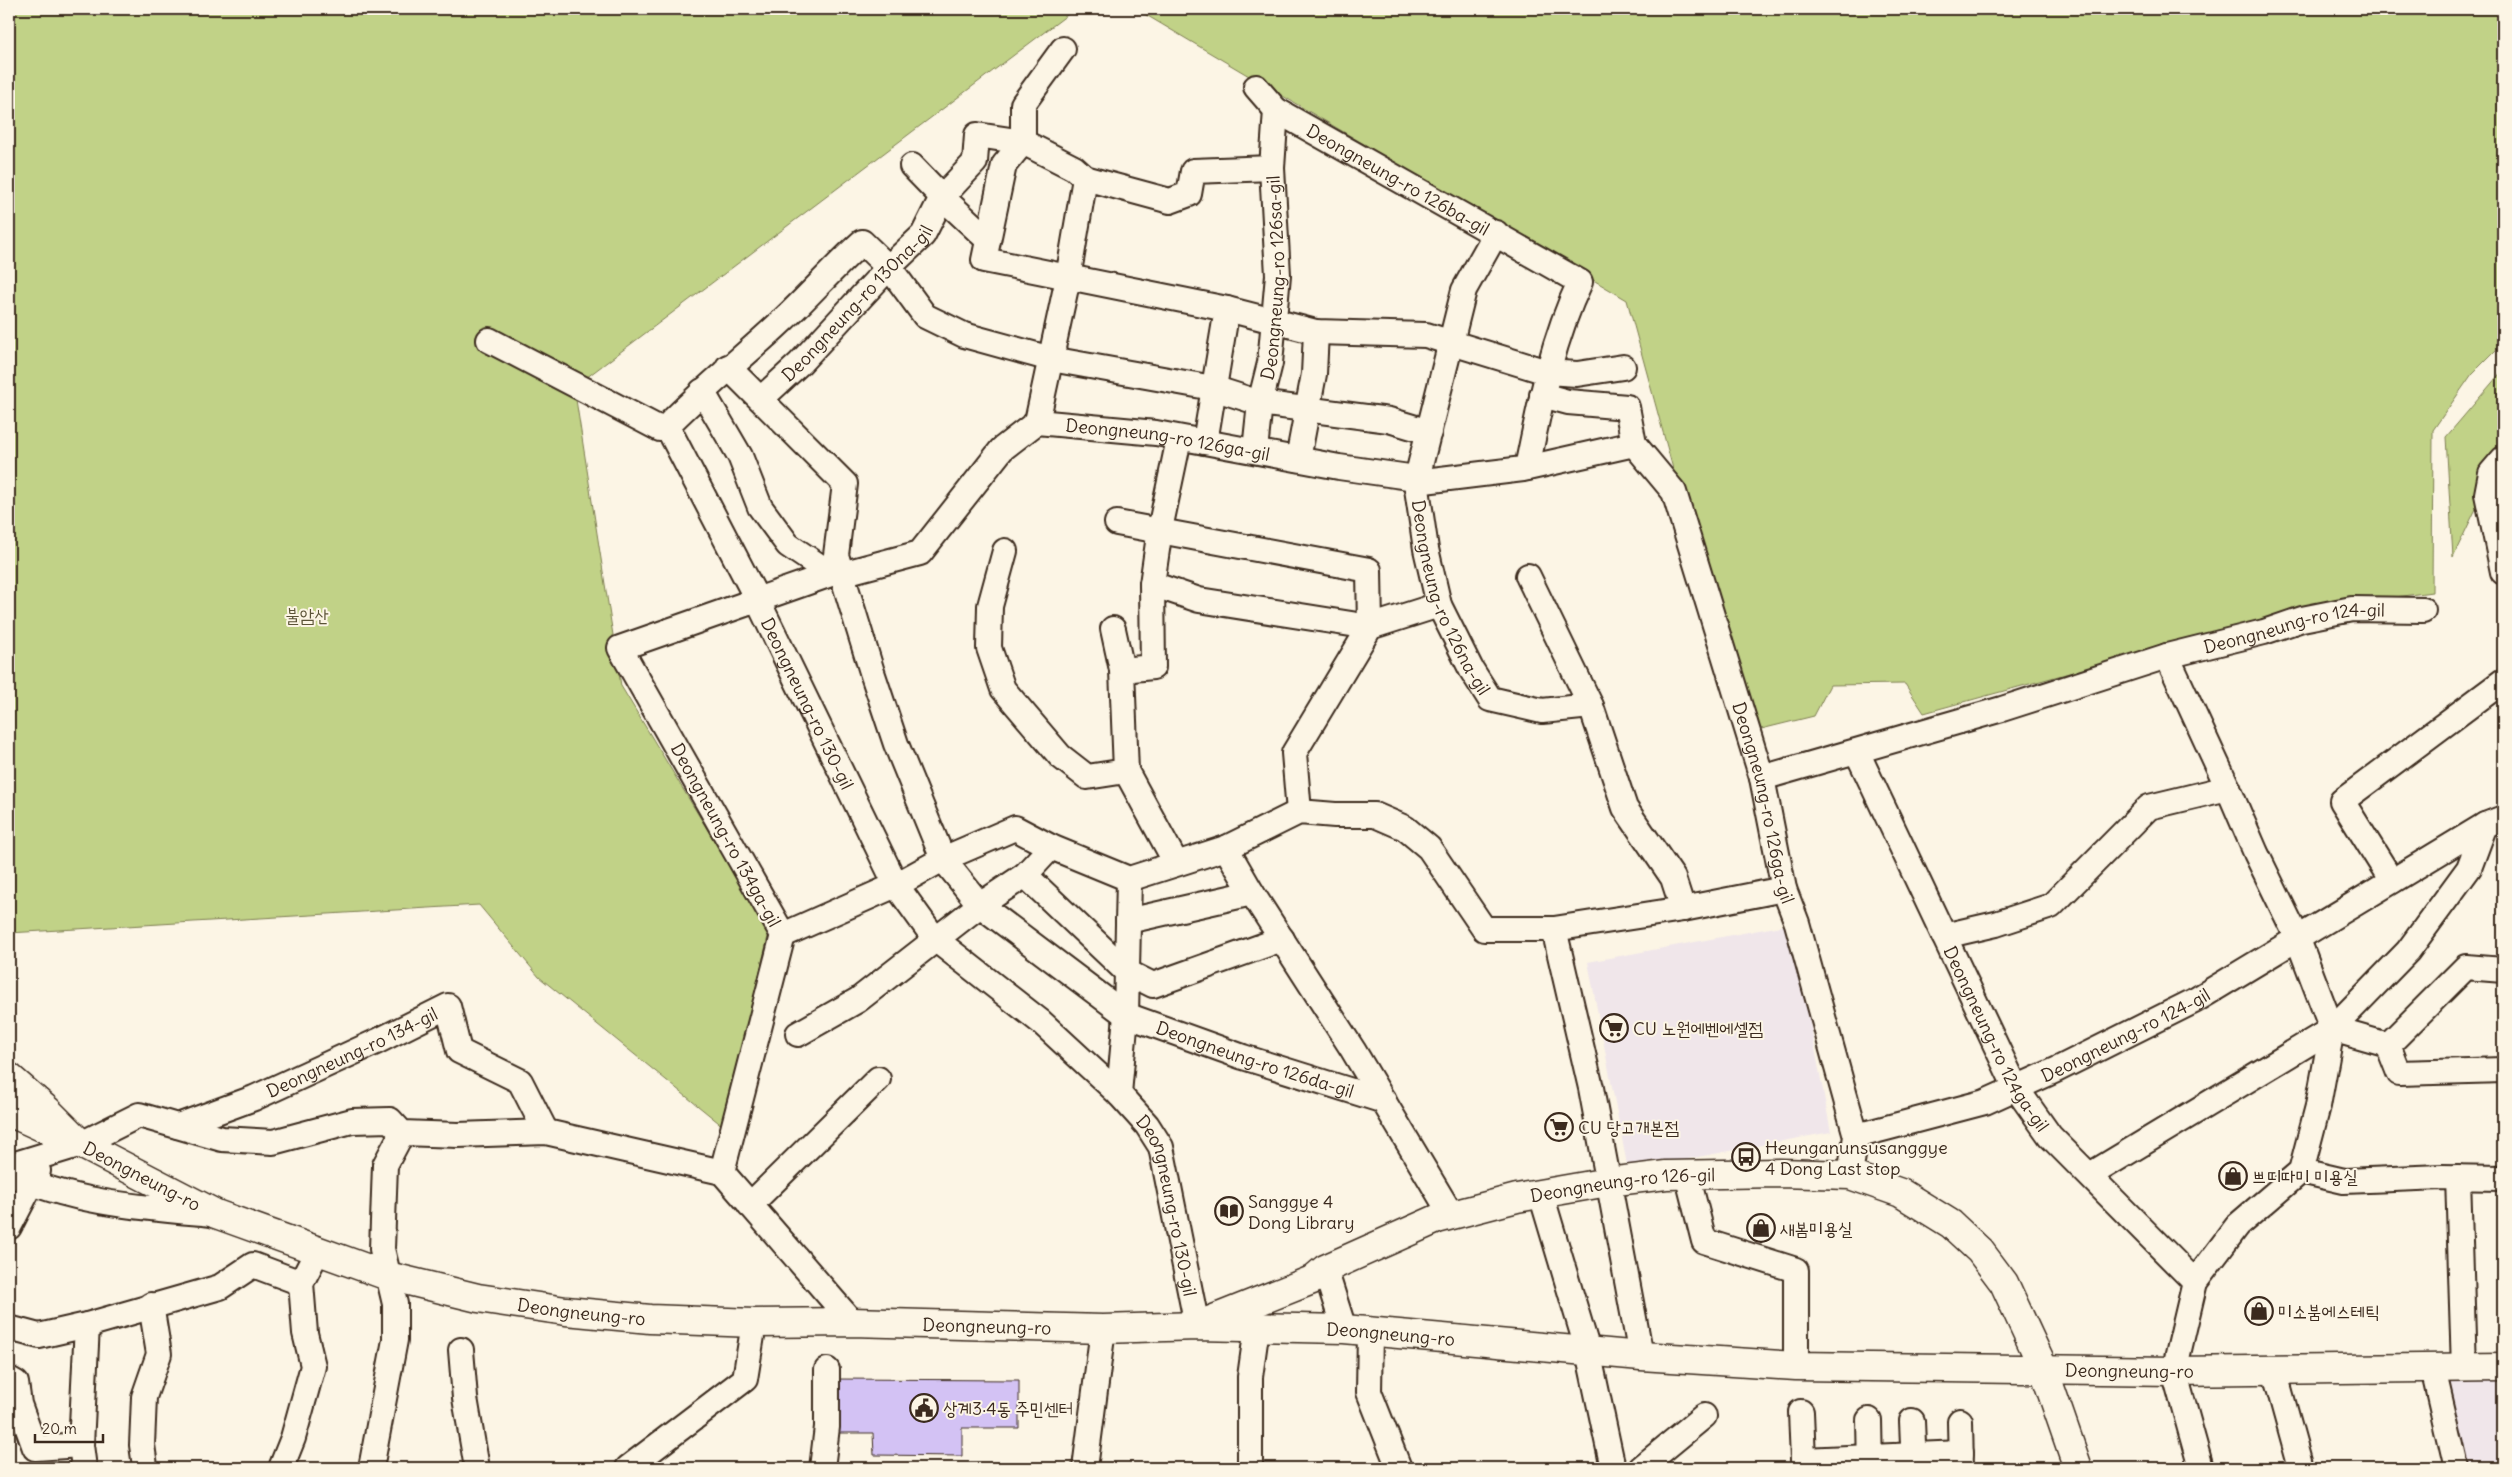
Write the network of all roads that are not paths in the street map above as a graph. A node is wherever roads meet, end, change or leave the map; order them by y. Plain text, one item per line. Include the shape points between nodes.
1 (1063, 49) dead end
2 (1256, 87) dead end
3 (1276, 110) junction
4 (1023, 142) junction
5 (912, 166) dead end
6 (1272, 168) junction
7 (1084, 178) junction
8 (942, 198) junction
9 (1496, 233) junction
10 (987, 239) junction
11 (888, 268) junction
12 (1068, 278) junction
13 (1227, 309) junction
14 (1275, 322) junction
15 (1316, 332) junction
16 (489, 340) dead end
17 (1449, 343) junction
18 (1051, 358) junction
19 (728, 367) junction
20 (1623, 367) dead end
21 (1547, 372) junction
22 (1213, 388) junction
23 (702, 391) junction
24 (1542, 395) junction
25 (761, 399) junction
26 (1260, 403) junction
27 (1307, 410) junction
28 (1037, 422) junction
29 (667, 426) junction
30 (1429, 432) junction
31 (1179, 439) junction
32 (1204, 442) junction
33 (1634, 444) junction
34 (1255, 450) junction
35 (2503, 459) edge
36 (1298, 460) junction
37 (1527, 468) junction
38 (1416, 482) junction
39 (1117, 522) dead end
40 (1160, 529) junction
41 (1005, 552) dead end
42 (2503, 572) edge
43 (836, 574) junction
44 (1528, 576) dead end
45 (1152, 584) junction
46 (758, 601) junction
47 (1439, 605) junction
48 (2422, 610) dead end
49 (1370, 627) junction
50 (1113, 630) dead end
51 (2167, 656) junction
52 (1122, 670) junction
53 (2503, 681) edge
54 (1591, 706) junction
55 (1857, 752) junction
56 (1126, 771) junction
57 (1762, 778) junction
58 (2228, 788) junction
59 (1299, 812) junction
60 (2494, 822) edge
61 (1051, 847) junction
62 (1226, 848) junction
63 (943, 859) junction
64 (1176, 864) junction
65 (1025, 875) junction
66 (1130, 879) junction
67 (2392, 881) junction
68 (896, 885) junction
69 (1784, 889) junction
70 (1252, 894) junction
71 (980, 905) junction
72 (1683, 909) junction
73 (1128, 921) junction
74 (1554, 929) junction
75 (783, 935) junction
76 (1944, 936) junction
77 (2297, 937) junction
78 (1282, 938) junction
79 (935, 939) junction
80 (2503, 970) edge
81 (1127, 972) junction
82 (1126, 1015) junction
83 (2332, 1029) junction
84 (798, 1034) dead end
85 (2388, 1045) junction
86 (2503, 1070) edge
87 (9, 1077) edge
88 (878, 1079) dead end
89 (2016, 1088) junction
90 (1119, 1094) junction
91 (1384, 1101) junction
92 (9, 1112) edge
93 (178, 1126) junction
94 (402, 1132) junction
95 (546, 1132) junction
96 (1856, 1136) junction
97 (81, 1144) junction
98 (50, 1154) junction
99 (9, 1166) edge
100 (2301, 1171) junction
101 (722, 1172) junction
102 (9, 1173) edge
103 (1688, 1174) junction
104 (1850, 1175) junction
105 (2090, 1175) junction
106 (2458, 1177) junction
107 (2503, 1178) edge
108 (1608, 1182) junction
109 (32, 1184) junction
110 (1541, 1194) junction
111 (750, 1205) junction
112 (216, 1214) junction
113 (1452, 1216) junction
114 (9, 1227) edge
115 (317, 1252) junction
116 (1325, 1270) junction
117 (388, 1276) junction
118 (2195, 1282) junction
119 (301, 1283) junction
120 (151, 1305) junction
121 (852, 1322) junction
122 (754, 1323) junction
123 (87, 1325) junction
124 (1197, 1326) junction
125 (1257, 1327) junction
126 (9, 1328) edge
127 (1103, 1329) junction
128 (1357, 1330) junction
129 (461, 1350) dead end
130 (1588, 1351) junction
131 (1641, 1356) junction
132 (1796, 1366) junction
133 (2043, 1367) junction
134 (2503, 1367) edge
135 (2433, 1369) junction
136 (2464, 1369) junction
137 (827, 1370) dead end
138 (2274, 1370) junction
139 (2174, 1371) junction
140 (9, 1379) edge
141 (1801, 1412) dead end
142 (1704, 1416) dead end
143 (1869, 1420) dead end
144 (1912, 1421) dead end
145 (1960, 1422) dead end
146 (81, 1445) junction
147 (1961, 1461) edge
148 (1913, 1462) edge
149 (1870, 1463) edge
150 (149, 1467) edge
151 (84, 1468) edge
152 (281, 1468) edge
153 (371, 1468) edge
154 (477, 1468) edge
155 (628, 1468) edge
156 (822, 1468) edge
157 (1085, 1468) edge
158 (1250, 1468) edge
159 (1399, 1468) edge
160 (1613, 1468) edge
161 (1641, 1468) edge
162 (2078, 1468) edge
163 (2201, 1468) edge
164 (2302, 1468) edge
165 (2456, 1468) edge

1 - 4 street via 1023,104
2 - 3 street, Deongneung-ro 126ba-gil
3 - 6 street
3 - 9 street, Deongneung-ro 126ba-gil
4 - 7 street via 1074,168
4 - 8 street, Deongneung-ro 130na-gil via 978,135 975,162
4 - 10 street via 1004,165
5 - 8 street
6 - 7 street, Deongneung-ro 126sa-gil via 1193,170 1188,194 1170,202
6 - 14 street, Deongneung-ro 126sa-gil via 1278,275
7 - 12 street
8 - 10 street
8 - 11 street, Deongneung-ro 130na-gil via 923,235
9 - 17 street, Deongneung-ro 126ba-gil via 1464,290
9 - 21 street via 1580,282
10 - 12 street via 984,260
11 - 18 street via 925,316 964,335
11 - 19 street, Deongneung-ro 130na-gil via 862,242 783,320
11 - 25 street, Deongneung-ro 130na-gil via 800,363
12 - 13 street
12 - 18 street
13 - 14 street
13 - 22 street
14 - 15 street
14 - 26 street, Deongneung-ro 126sa-gil via 1270,363
15 - 17 street via 1426,335
15 - 27 street via 1314,374
16 - 29 street via 660,429
17 - 21 street
17 - 30 street, Deongneung-ro 126ba-gil
18 - 22 street
18 - 28 street
19 - 23 street, Deongneung-ro 130na-gil
19 - 25 street
20 - 21 street via 1577,374
21 - 24 street
22 - 26 street
22 - 32 street
23 - 29 street, Deongneung-ro 130na-gil
23 - 43 street via 740,456 760,507 788,545
24 - 33 street, Deongneung-ro 126ga-gil via 1568,402 1627,408
24 - 37 street
25 - 43 street via 845,484
26 - 27 street
26 - 34 street, Deongneung-ro 126sa-gil
27 - 30 street via 1389,420
27 - 36 street
28 - 31 street, Deongneung-ro 126ga-gil
28 - 43 street, Deongneung-ro 130-gil via 1002,449 920,553
29 - 46 street
30 - 38 street, Deongneung-ro 126ba-gil
31 - 32 street, Deongneung-ro 126ga-gil
31 - 40 street
32 - 34 street, Deongneung-ro 126ga-gil
33 - 37 street, Deongneung-ro 126ga-gil
33 - 57 street, Deongneung-ro 126ga-gil via 1674,492
34 - 36 street, Deongneung-ro 126ga-gil
35 - 42 street via 2491,473 2487,494
36 - 38 street, Deongneung-ro 126ga-gil via 1416,478
37 - 38 street, Deongneung-ro 126ga-gil
38 - 47 street, Deongneung-ro 126na-gil
39 - 40 street
40 - 45 street
40 - 49 street via 1369,570
41 - 56 street via 990,606 989,648 1003,689 1060,756 1087,777
43 - 46 street, Deongneung-ro 130-gil
43 - 63 street via 896,744
44 - 54 street
45 - 49 street via 1199,600
45 - 52 street via 1153,667
46 - 68 street, Deongneung-ro 130-gil
46 - 75 street, Deongneung-ro 134ga-gil via 620,648
47 - 49 street
47 - 54 street, Deongneung-ro 126na-gil via 1490,699 1542,711
48 - 51 street, Deongneung-ro 124-gil via 2352,609 2302,619
49 - 59 street via 1294,753
50 - 52 street
51 - 55 street, Deongneung-ro 124-gil
51 - 58 street
52 - 56 street
53 - 67 street via 2342,801
54 - 72 street via 1625,808 1673,878
55 - 57 street, Deongneung-ro 124-gil
55 - 76 street, Deongneung-ro 124ga-gil
56 - 64 street
57 - 69 street, Deongneung-ro 126ga-gil
58 - 76 street via 2149,807 2051,906
58 - 77 street
59 - 62 street
59 - 74 street via 1375,815 1405,828 1429,848 1484,929
60 - 67 street, Deongneung-ro 124-gil
60 - 83 street, Deongneung-ro 124-gil via 2470,868 2408,951
61 - 63 street via 1015,828
61 - 65 street
61 - 66 street
62 - 64 street
62 - 70 street, Deongneung-ro 126da-gil
63 - 68 street
63 - 71 street, Deongneung-ro 126da-gil
64 - 66 street
65 - 71 street
65 - 81 street
66 - 73 street
67 - 77 street, Deongneung-ro 124-gil
68 - 75 street
68 - 79 street, Deongneung-ro 130-gil
69 - 72 street
69 - 96 street, Deongneung-ro 126ga-gil
70 - 73 street
70 - 78 street, Deongneung-ro 126da-gil
71 - 79 street
71 - 82 street, Deongneung-ro 126da-gil
72 - 74 street
73 - 81 street
74 - 108 street via 1591,1088
75 - 101 street, Deongneung-ro 134ga-gil
76 - 89 street, Deongneung-ro 124ga-gil
77 - 83 street
77 - 89 street, Deongneung-ro 124-gil via 2194,1001
78 - 81 street via 1154,985
78 - 91 street, Deongneung-ro 126da-gil
79 - 84 street via 858,1000
79 - 90 street, Deongneung-ro 130-gil via 1041,1022
80 - 85 street via 2466,967
81 - 82 street
82 - 90 street
82 - 91 street, Deongneung-ro 126da-gil via 1243,1057
83 - 85 street
83 - 100 street via 2318,1106
83 - 105 street, Deongneung-ro 124-gil
85 - 86 street via 2399,1073
87 - 97 main road
88 - 111 street
89 - 96 street, Deongneung-ro 124-gil via 1985,1102
89 - 105 street, Deongneung-ro 124ga-gil via 2050,1136
90 - 124 street, Deongneung-ro 130-gil via 1161,1146
91 - 113 street, Deongneung-ro 126da-gil
92 - 97 main road
93 - 94 street via 222,1139 273,1142 352,1121 390,1120
93 - 95 street, Deongneung-ro 134-gil via 254,1098 448,1006 459,1052 520,1080
93 - 97 street via 139,1116
94 - 95 street via 458,1135
94 - 117 street via 385,1165 382,1249
95 - 101 street
96 - 104 street, Deongneung-ro 126ga-gil
97 - 98 street, Deongneung-ro
97 - 112 main road, Deongneung-ro
98 - 99 street, Deongneung-ro
98 - 109 street
100 - 106 street via 2344,1181
100 - 118 street via 2238,1225
101 - 111 street
102 - 109 street, Deongneung-ro
103 - 104 main road, Deongneung-ro 126-gil
103 - 108 main road, Deongneung-ro 126-gil
103 - 132 street via 1704,1241 1796,1270
104 - 133 main road, Deongneung-ro 126-gil via 1901,1193 1951,1224 1980,1251 2004,1283
105 - 118 street, Deongneung-ro 124ga-gil
106 - 107 street
106 - 136 street
108 - 110 main road, Deongneung-ro 126-gil
108 - 131 street
109 - 112 street, Deongneung-ro via 128,1206
109 - 114 street
110 - 113 main road, Deongneung-ro 126-gil
110 - 130 street
111 - 121 street
112 - 115 main road, Deongneung-ro
113 - 116 main road, Deongneung-ro 126-gil via 1437,1219
115 - 117 main road, Deongneung-ro
115 - 119 street
116 - 124 main road, Deongneung-ro 126-gil via 1312,1280
116 - 128 street
117 - 122 main road, Deongneung-ro via 478,1298 566,1311 650,1319
117 - 153 street via 395,1304 395,1340
118 - 139 street
119 - 120 street via 253,1265 220,1287
119 - 152 street via 304,1333 313,1366
120 - 123 street
120 - 150 street via 159,1354 144,1396 142,1445
121 - 122 main road, Deongneung-ro
121 - 127 main road, Deongneung-ro
122 - 155 street via 745,1379
123 - 126 street via 39,1336
123 - 146 street
124 - 125 main road, Deongneung-ro
124 - 127 main road, Deongneung-ro
125 - 128 main road, Deongneung-ro
125 - 158 street via 1250,1377
127 - 157 street
128 - 130 main road, Deongneung-ro
128 - 159 street via 1369,1392
129 - 154 street
130 - 131 main road, Deongneung-ro
130 - 160 street
131 - 132 main road, Deongneung-ro
132 - 133 main road, Deongneung-ro
133 - 139 main road, Deongneung-ro
133 - 162 main road, Deongneung-ro 126-gil
134 - 136 main road, Deongneung-ro
135 - 136 main road, Deongneung-ro
135 - 138 main road, Deongneung-ro
135 - 165 street
137 - 156 street via 827,1427
138 - 139 main road, Deongneung-ro
138 - 164 street
139 - 163 street
140 - 146 street via 16,1383 19,1404 34,1448
141 - 149 street via 1803,1460
142 - 161 street
143 - 149 street
144 - 148 street
145 - 147 street
146 - 151 street
147 - 148 street
148 - 149 street

